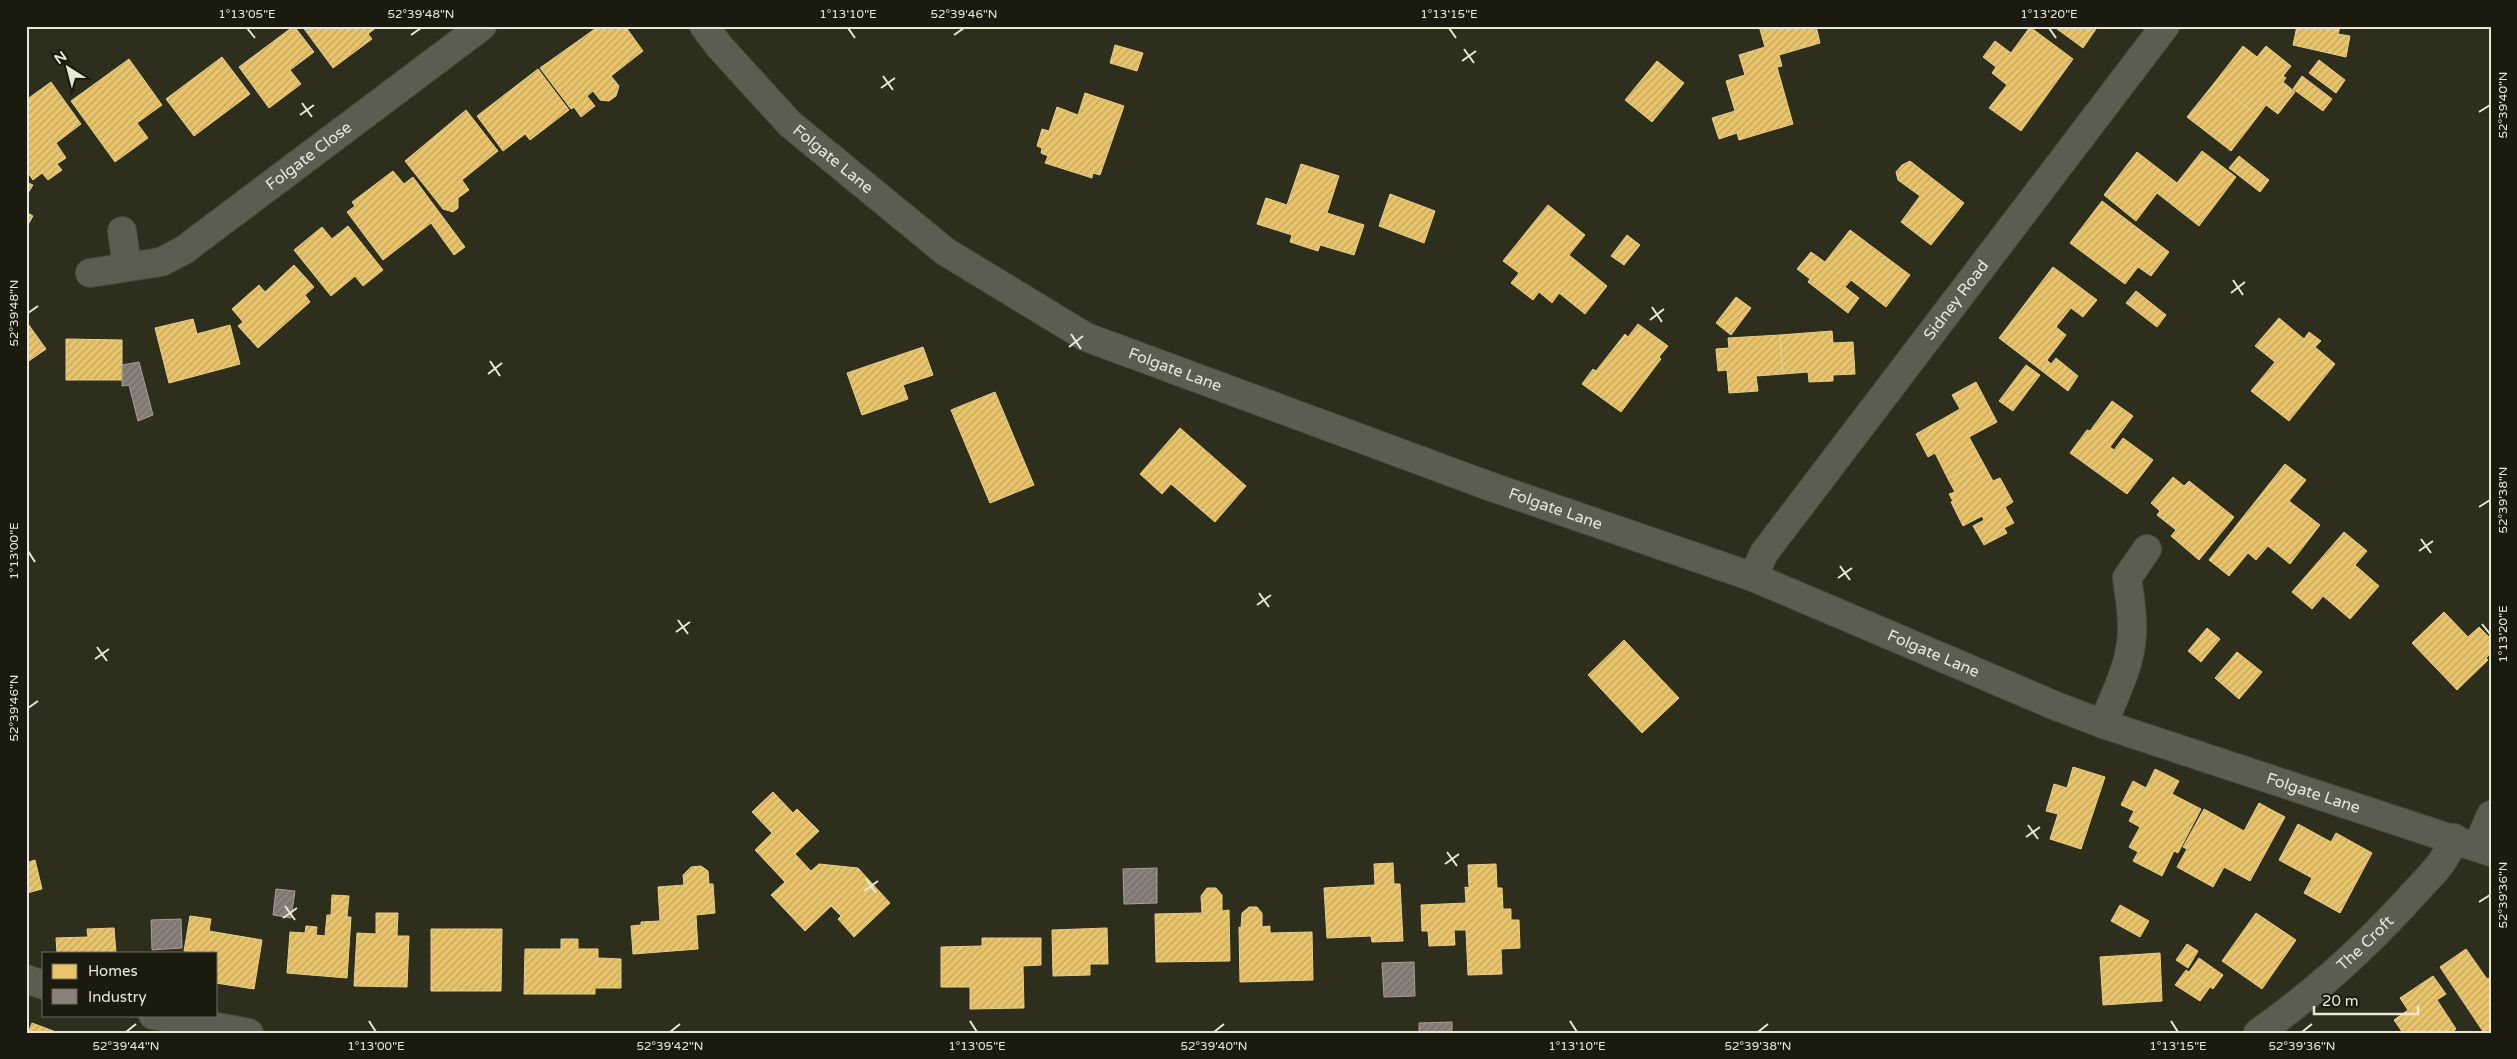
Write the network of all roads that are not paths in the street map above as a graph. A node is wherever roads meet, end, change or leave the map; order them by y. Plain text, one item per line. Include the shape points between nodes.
1 (482, 26) edge
2 (704, 26) edge
3 (2165, 26) edge
4 (122, 232) dead end
5 (127, 267) junction
6 (90, 273) dead end
7 (2147, 549) dead end
8 (1753, 577) junction
9 (2104, 724) junction
10 (2491, 814) edge
11 (2474, 846) edge
12 (26, 979) edge
13 (42, 983) edge
14 (158, 1016) edge
15 (249, 1033) edge
16 (2258, 1033) edge

1 - 5 street, Folgate Close via 184,250 161,262
2 - 8 street, Folgate Lane via 790,124 946,252 1086,337 1489,486
3 - 8 street, Sidney Road via 1764,553
4 - 5 street
5 - 6 street, Folgate Close
7 - 9 street via 2127,578 2131,646
8 - 9 street, Folgate Lane
9 - 11 street, Folgate Lane
10 - 11 street, The Croft
11 - 16 street, The Croft via 2449,853 2392,918 2300,1003
12 - 13 street
14 - 15 street

